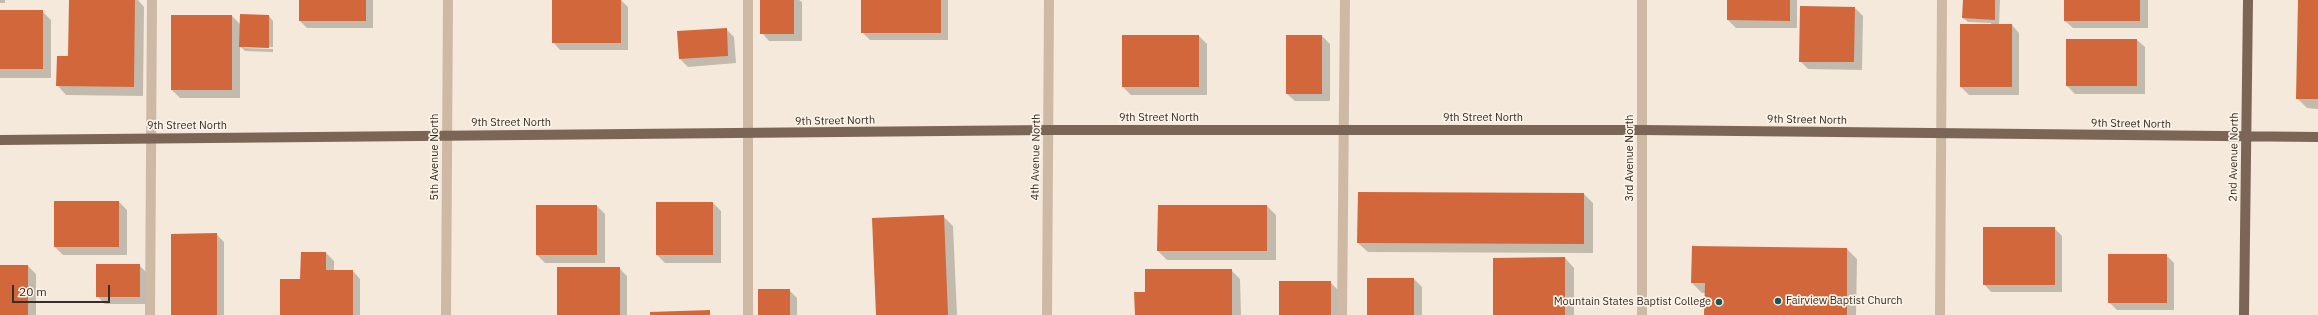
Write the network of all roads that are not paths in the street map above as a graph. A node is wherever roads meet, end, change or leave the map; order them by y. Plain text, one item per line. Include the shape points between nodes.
1 (152, 0) edge
2 (448, 0) edge
3 (748, 0) edge
4 (1049, 0) edge
5 (1345, 0) edge
6 (1642, 0) edge
7 (1942, 0) edge
8 (2248, 0) edge
9 (1049, 130) junction
10 (1344, 130) junction
11 (1642, 130) junction
12 (748, 133) junction
13 (1940, 134) junction
14 (447, 136) junction
15 (2247, 137) junction
16 (2318, 137) edge
17 (151, 138) junction
18 (0, 140) edge
19 (150, 315) edge
20 (446, 315) edge
21 (748, 315) edge
22 (1047, 315) edge
23 (1342, 315) edge
24 (1642, 315) edge
25 (1940, 315) edge
26 (2244, 315) edge

1 - 17 street
2 - 14 street, 5th Avenue North
3 - 12 street
4 - 9 street, 4th Avenue North
5 - 10 street
6 - 11 street, 3rd Avenue North
7 - 13 street
8 - 15 main road, 2nd Avenue North
9 - 10 main road, 9th Street North
9 - 12 main road, 9th Street North
9 - 22 street, 4th Avenue North
10 - 11 main road, 9th Street North
10 - 23 street
11 - 13 main road, 9th Street North
11 - 24 street, 3rd Avenue North
12 - 14 main road, 9th Street North
12 - 21 street
13 - 15 main road, 9th Street North
13 - 25 street
14 - 17 main road, 9th Street North
14 - 20 street, 5th Avenue North
15 - 16 main road, 9th Street North
15 - 26 main road, 2nd Avenue North
17 - 18 main road, 9th Street North
17 - 19 street

